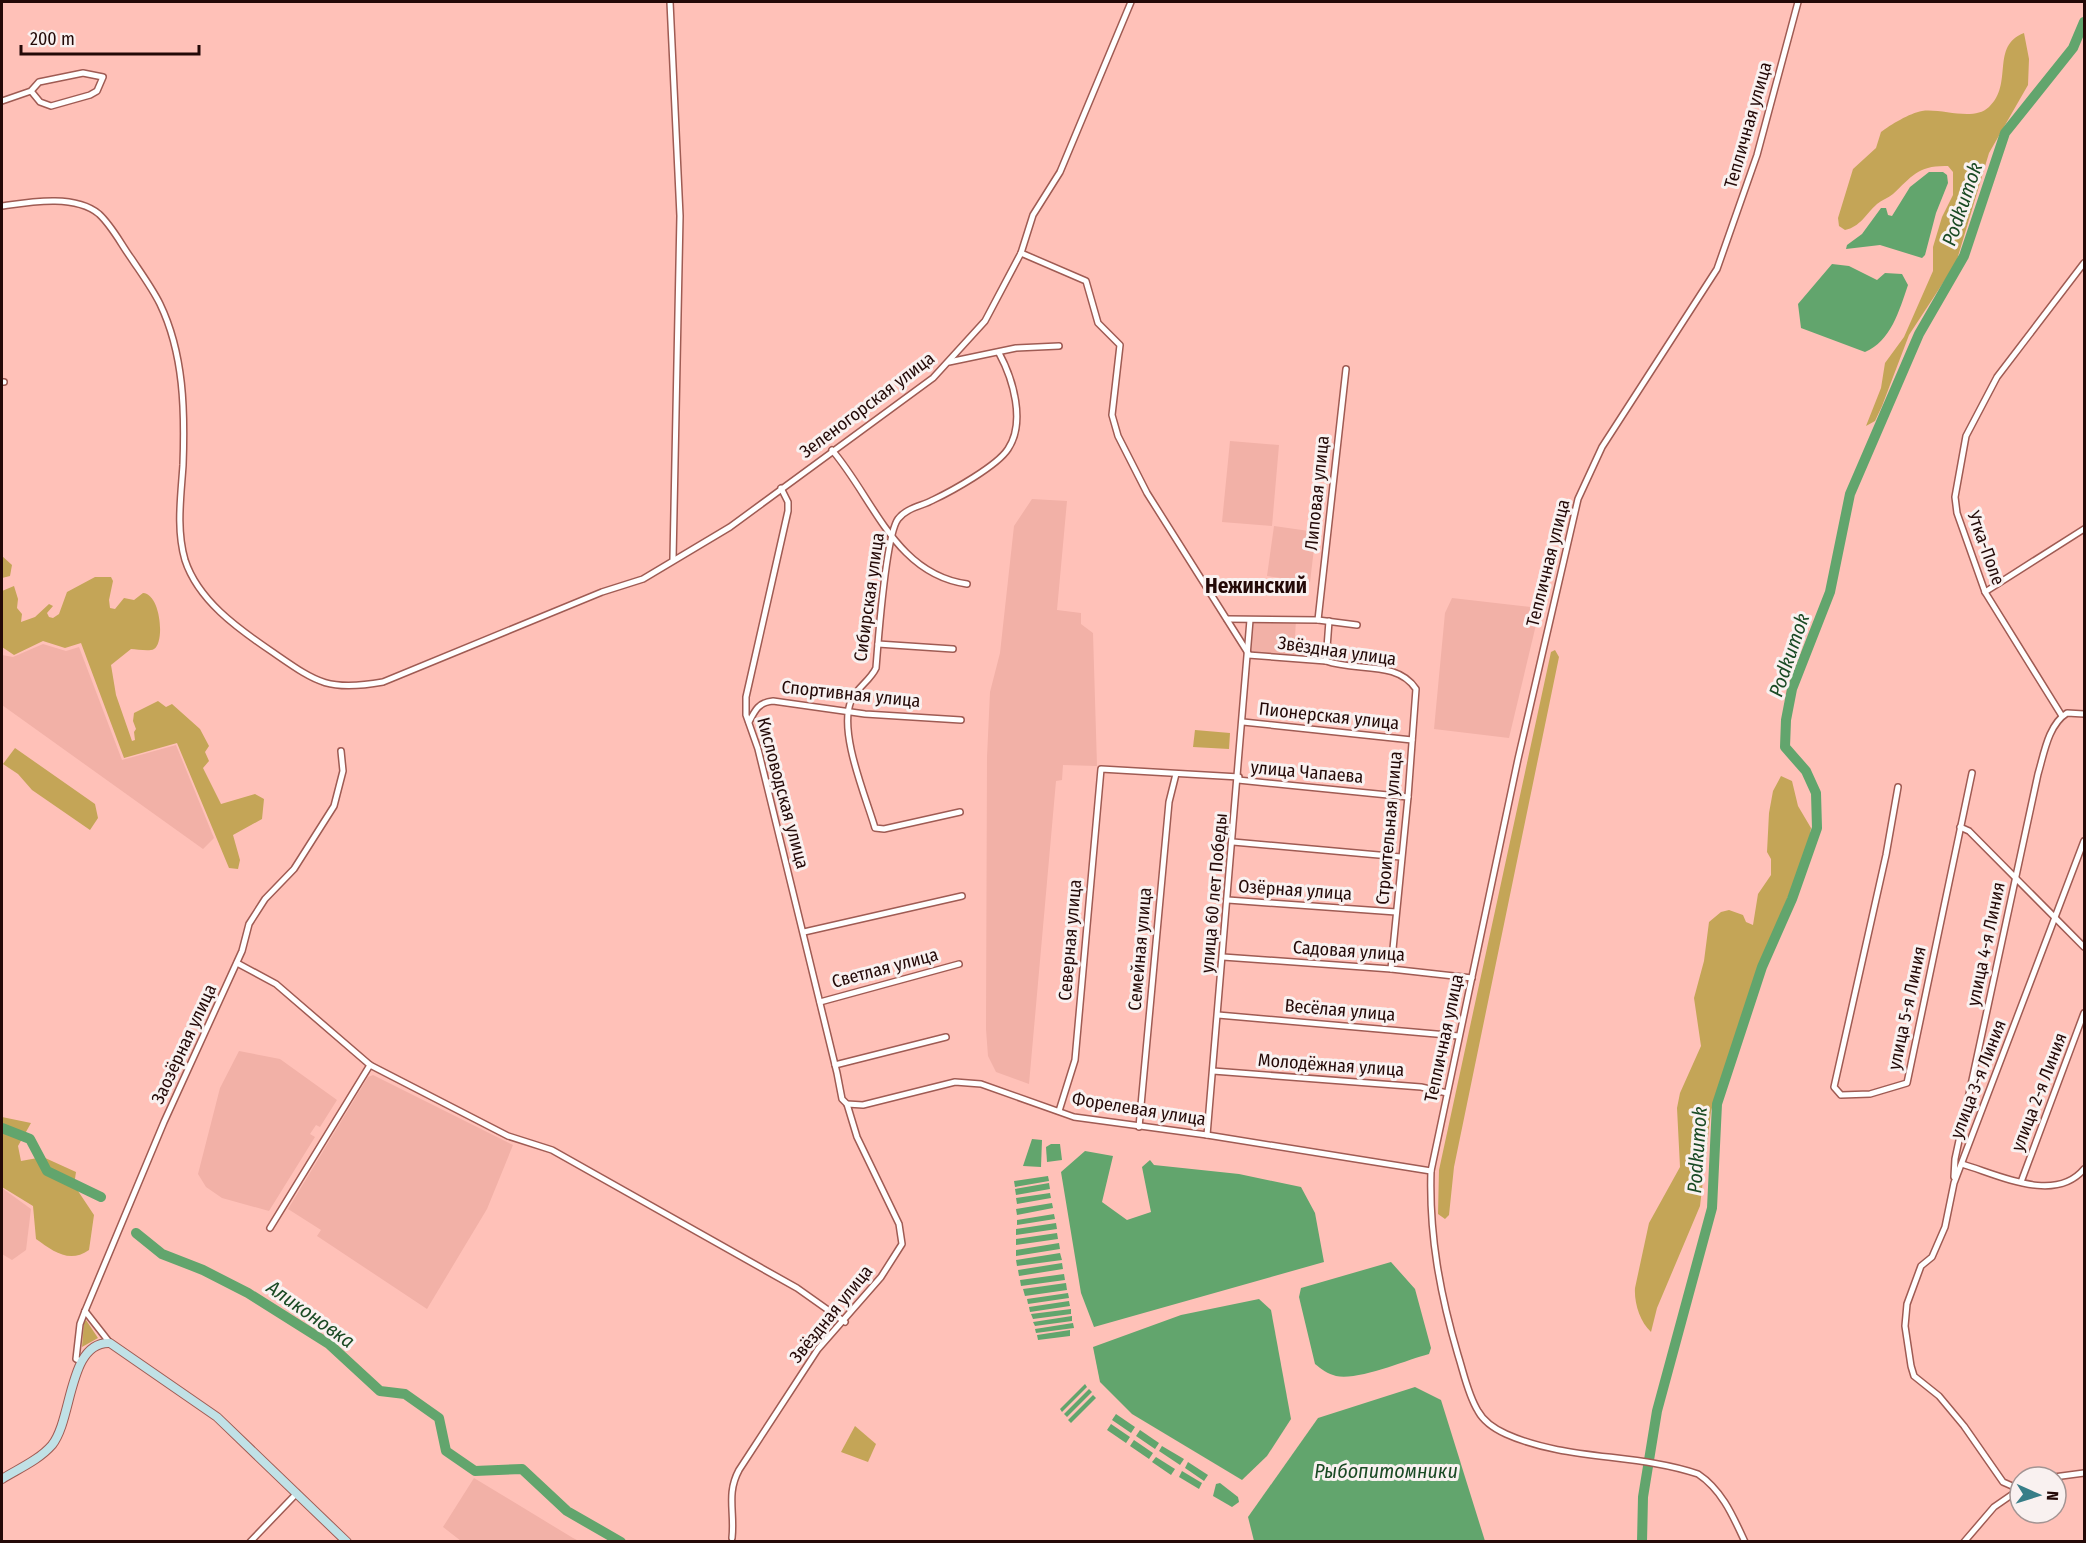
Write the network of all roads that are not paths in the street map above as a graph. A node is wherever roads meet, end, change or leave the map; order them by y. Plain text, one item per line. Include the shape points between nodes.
1 (670, 2) edge
2 (1131, 2) edge
3 (1798, 2) edge
4 (31, 90) junction
5 (2, 101) edge
6 (2, 206) edge
7 (1021, 253) junction
8 (2085, 262) edge
9 (1059, 346) dead end
10 (999, 353) junction
11 (949, 362) junction
12 (1346, 369) dead end
13 (832, 450) junction
14 (781, 488) junction
15 (2085, 529) edge
16 (892, 536) junction
17 (673, 559) junction
18 (967, 584) dead end
19 (1985, 592) junction
20 (1227, 619) junction
21 (1250, 620) junction
22 (1318, 620) junction
23 (1329, 621) junction
24 (1357, 625) dead end
25 (878, 644) junction
26 (953, 649) dead end
27 (1248, 654) junction
28 (1326, 661) junction
29 (1416, 689) joint
30 (848, 711) junction
31 (2085, 714) edge
32 (2062, 716) junction
33 (961, 720) dead end
34 (749, 722) junction
35 (1243, 722) junction
36 (1412, 740) junction
37 (341, 751) dead end
38 (1101, 769) joint
39 (1972, 772) dead end
40 (1176, 774) junction
41 (1238, 779) junction
42 (1898, 787) dead end
43 (1408, 797) junction
44 (960, 812) dead end
45 (1960, 827) junction
46 (1233, 842) junction
47 (2085, 842) edge
48 (1401, 857) junction
49 (2016, 876) junction
50 (962, 896) dead end
51 (1228, 900) junction
52 (1396, 912) junction
53 (2055, 918) junction
54 (804, 932) junction
55 (2085, 947) edge
56 (1223, 957) junction
57 (237, 963) junction
58 (959, 964) dead end
59 (1391, 969) junction
60 (1472, 978) junction
61 (820, 1002) junction
62 (2085, 1013) edge
63 (1218, 1015) junction
64 (1459, 1036) junction
65 (946, 1037) dead end
66 (370, 1065) junction
67 (835, 1065) junction
68 (1213, 1071) junction
69 (1447, 1093) junction
70 (847, 1104) junction
71 (1059, 1111) junction
72 (1139, 1127) junction
73 (1207, 1135) junction
74 (1962, 1164) junction
75 (2085, 1169) edge
76 (1431, 1171) junction
77 (2021, 1182) junction
78 (1954, 1183) junction
79 (270, 1228) dead end
80 (85, 1311) junction
81 (845, 1322) junction
82 (110, 1343) junction
83 (81, 1361) junction
84 (2085, 1473) edge
85 (2068, 1475) edge
86 (2, 1479) edge
87 (2008, 1484) edge
88 (297, 1493) junction
89 (2008, 1498) edge
90 (732, 1538) dead end
91 (249, 1542) edge
92 (347, 1542) edge
93 (1745, 1542) edge
94 (1964, 1542) edge

1 - 17 street via 680,216
2 - 7 street, Зеленогорская улица via 1060,172 1033,215
3 - 60 street, Тепличная улица via 1757,155 1717,269 1602,447 1578,499 1520,747
4 - 4 street via 39,82 83,73 103,77 97,91 90,95 51,106 40,102
4 - 5 street
6 - 17 street, Зеленогорская улица via 72,203 88,207 100,215 159,302 176,348 184,430 180,540 186,562 220,611 260,644 317,682 352,686 383,682 602,592 643,579
7 - 11 street, Зеленогорская улица via 985,321
7 - 20 street via 1086,281 1098,323 1120,345 1112,414 1118,436 1148,494
8 - 19 street, Утка-Поле via 1997,377 1966,436 1955,497
9 - 10 street
10 - 11 street
10 - 16 street, Сибирская улица via 1014,387 1014,435 1009,448 1000,459 898,518
11 - 13 street, Зеленогорская улица via 933,378
12 - 22 street, Липовая улица
13 - 14 street, Зеленогорская улица
13 - 16 street
14 - 17 street, Зеленогорская улица via 708,541
14 - 34 street, Кисловодская улица via 788,511 746,697
15 - 19 street
16 - 18 street via 934,575
16 - 25 street, Сибирская улица
19 - 32 street, Утка-Поле
20 - 21 street
20 - 27 street
21 - 22 street
21 - 27 street, улица 60 лет Победы
22 - 23 street
23 - 24 street
23 - 28 street
25 - 26 street
25 - 30 street, Сибирская улица via 876,668 856,691
27 - 28 street, Звёздная улица
27 - 35 street, улица 60 лет Победы
28 - 29 street, Звёздная улица via 1395,671 1408,678
29 - 36 street, Строительная улица
30 - 33 street, Спортивная улица
30 - 34 street, Спортивная улица via 773,700 764,702
30 - 44 street via 855,770 875,828
31 - 32 street
32 - 49 street, улица 4-я Линия via 2048,740
34 - 54 street, Кисловодская улица
35 - 36 street, Пионерская улица
35 - 41 street, улица 60 лет Победы
36 - 43 street, Строительная улица
37 - 57 street, Заозёрная улица via 343,771 334,806 294,869 265,899 249,924
38 - 40 street, улица Чапаева
38 - 71 street, Северная улица via 1075,1060
39 - 45 street, улица 5-я Линия
40 - 41 street, улица Чапаева
40 - 72 street, Семейная улица via 1169,802
41 - 43 street, улица Чапаева
41 - 46 street, улица 60 лет Победы
42 - 45 street, улица 5-я Линия via 1836,1093 1870,1094 1907,1083
43 - 48 street, Строительная улица
45 - 49 street
46 - 48 street
46 - 51 street, улица 60 лет Победы
47 - 53 street, улица 3-я Линия
48 - 52 street, Строительная улица
49 - 53 street
49 - 78 street, улица 4-я Линия via 1955,1159
50 - 54 street
51 - 52 street, Озёрная улица
51 - 56 street, улица 60 лет Победы
52 - 59 street, Строительная улица
53 - 55 street
53 - 74 street, улица 3-я Линия
54 - 61 street, Кисловодская улица
56 - 59 street, Садовая улица
56 - 63 street, улица 60 лет Победы
57 - 66 street via 270,980
57 - 80 street, Заозёрная улица via 164,1122
58 - 61 street, Светлая улица
59 - 60 street, Садовая улица
60 - 64 street, Тепличная улица
61 - 67 street, Кисловодская улица
62 - 77 street, улица 2-я Линия
63 - 64 street, Весёлая улица
63 - 68 street, улица 60 лет Победы
64 - 69 street, Тепличная улица
65 - 67 street
66 - 79 street
66 - 81 street via 508,1136 552,1150 797,1288
67 - 70 street, Кисловодская улица via 840,1093
68 - 69 street, Молодёжная улица via 1421,1087
68 - 73 street, улица 60 лет Победы
69 - 76 street, Тепличная улица
70 - 71 street, Форелевая улица via 863,1105 955,1082 981,1084
70 - 81 street, Звёздная улица via 857,1137 898,1224 902,1244
71 - 72 street, Форелевая улица
72 - 73 street, Форелевая улица
73 - 76 street, Форелевая улица
74 - 77 street
74 - 78 street, улица 3-я Линия
75 - 77 street via 2076,1179 2050,1187
76 - 93 street, Тепличная улица via 1437,1275 1478,1412 1490,1425 1521,1440 1698,1474 1713,1484
78 - 87 street, улица 3-я Линия via 1945,1227 1932,1257 1921,1266 1907,1304 1905,1326 1914,1376 1939,1396
80 - 82 street
80 - 83 street, Заозёрная улица via 76,1359
81 - 90 street, Звёздная улица via 818,1349 739,1470 730,1491
82 - 83 main road via 97,1344
82 - 88 main road via 203,1405
83 - 86 main road via 67,1412 53,1443
84 - 85 street
88 - 91 street
88 - 92 main road
89 - 94 street via 1987,1514

